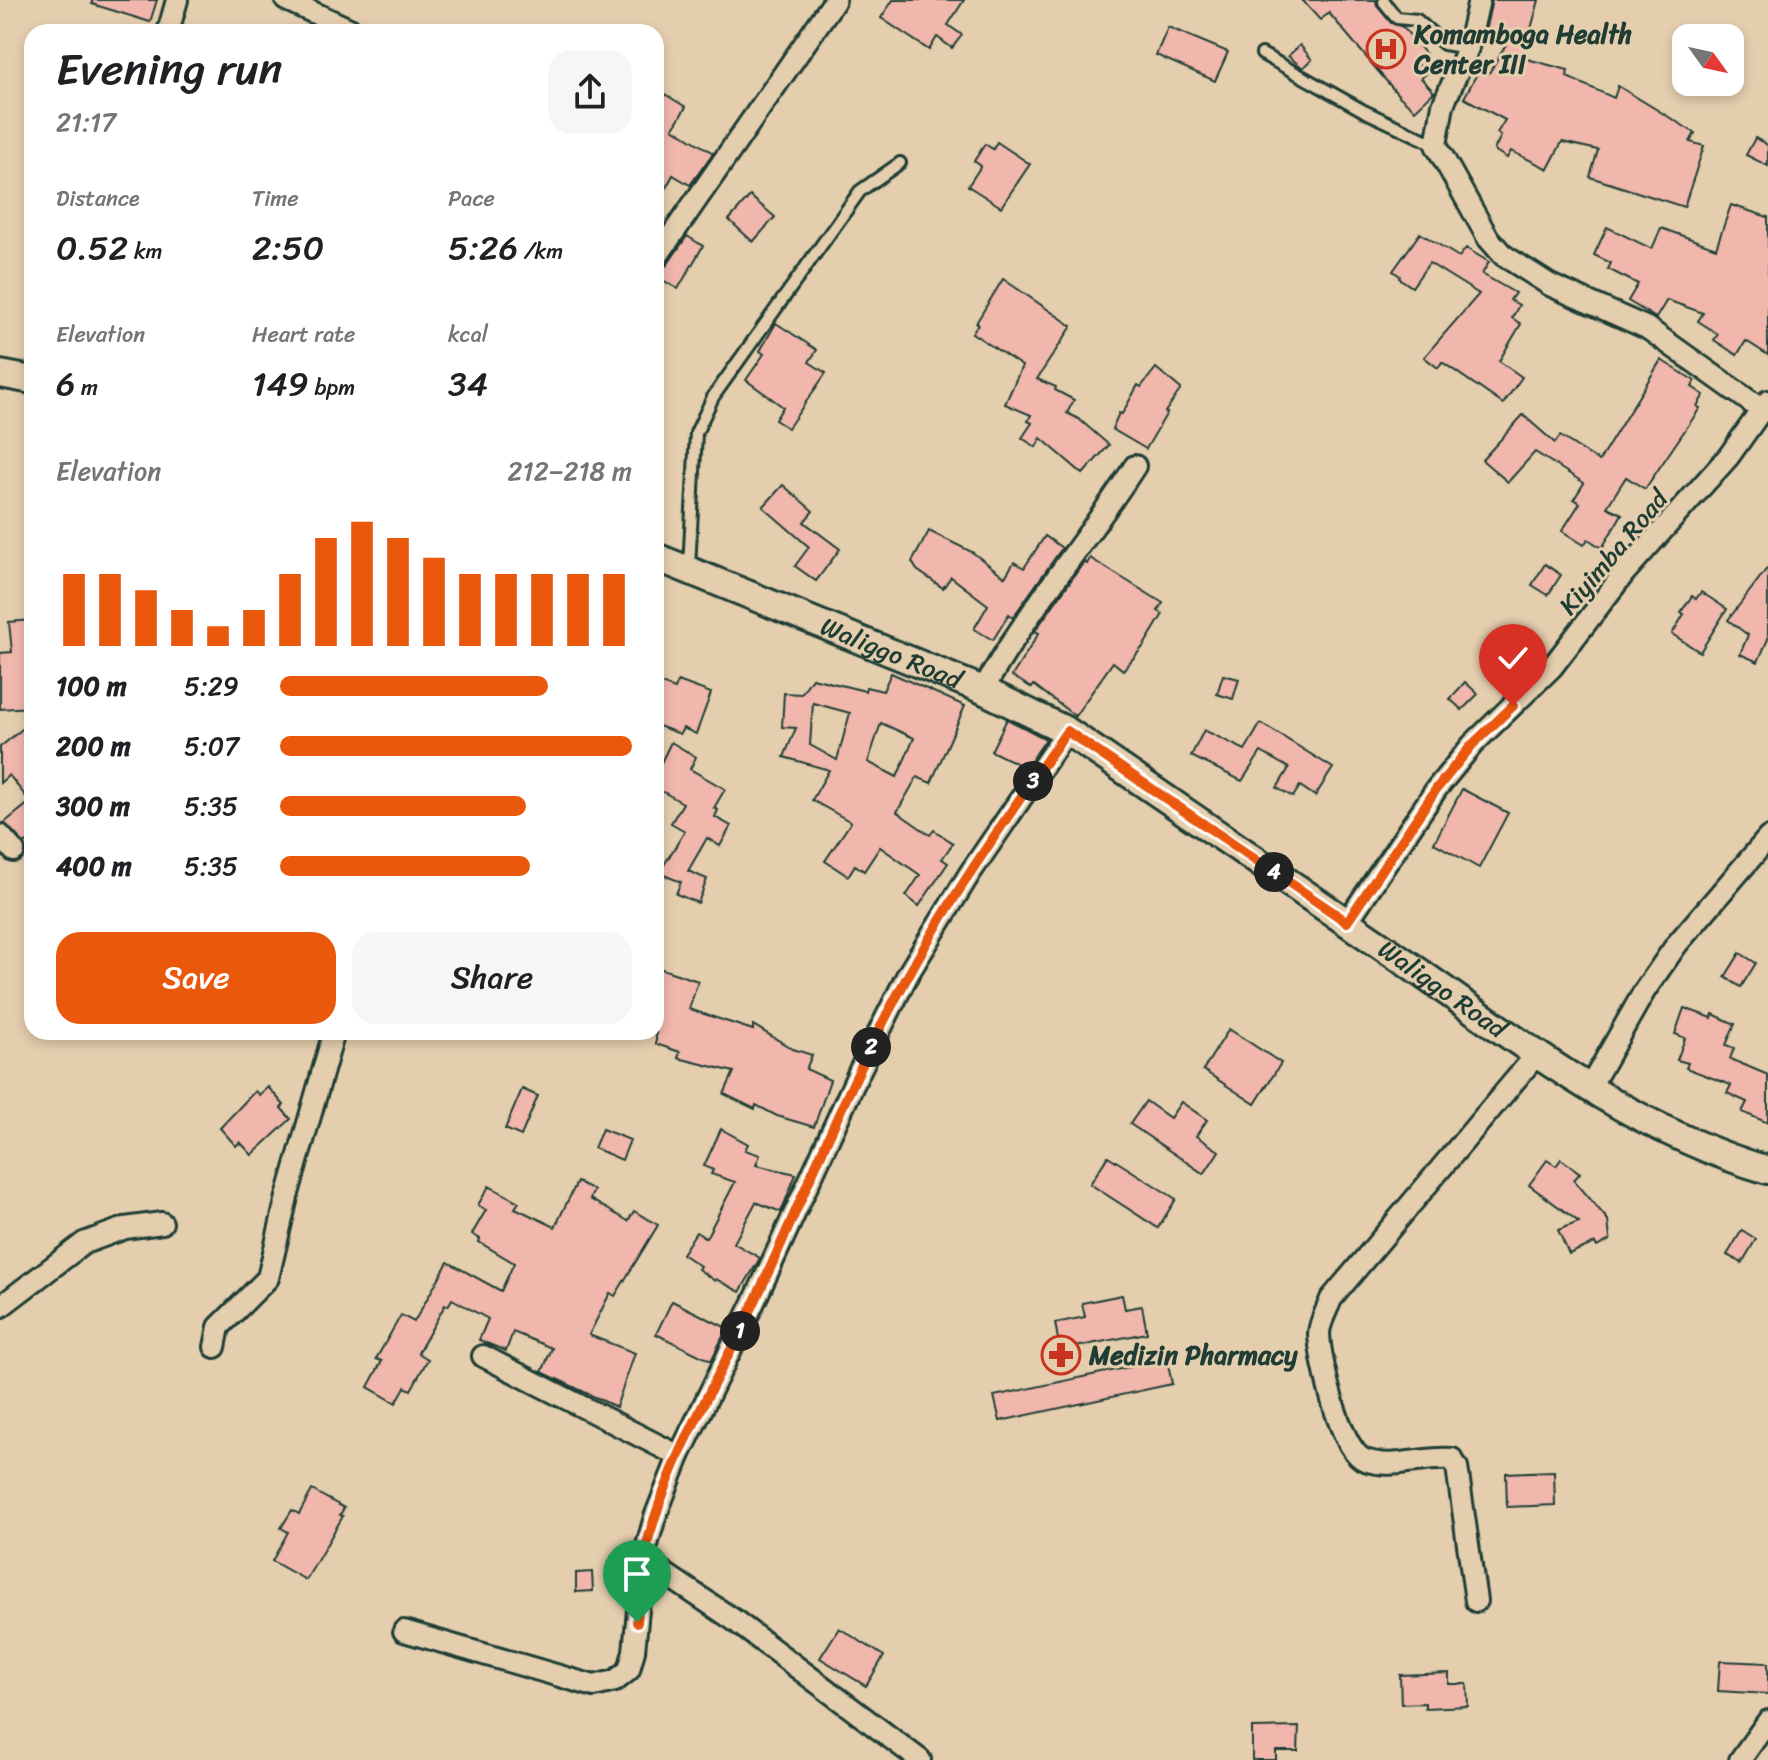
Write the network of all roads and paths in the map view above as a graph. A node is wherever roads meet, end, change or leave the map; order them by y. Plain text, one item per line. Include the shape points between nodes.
1 (177, 0) edge
2 (286, 0) edge
3 (835, 0) edge
4 (1479, 0) edge
5 (1384, 2) edge
6 (170, 24) edge
7 (338, 24) edge
8 (1468, 48) junction
9 (1262, 54) dead end
10 (1436, 145) junction
11 (900, 163) dead end
12 (664, 246) edge
13 (0, 374) edge
14 (24, 378) edge
15 (1765, 406) edge
16 (1135, 466) dead end
17 (664, 560) edge
18 (689, 570) junction
19 (983, 690) junction
20 (1067, 731) junction
21 (1768, 838) edge
22 (1347, 922) junction
23 (332, 1040) edge
24 (1537, 1054) junction
25 (1590, 1087) junction
26 (1768, 1170) edge
27 (162, 1223) dead end
28 (0, 1307) edge
29 (215, 1347) dead end
30 (483, 1356) dead end
31 (679, 1456) junction
32 (643, 1559) junction
33 (1476, 1601) dead end
34 (404, 1631) dead end
35 (1768, 1721) edge
36 (920, 1760) edge
37 (1740, 1760) edge

1 - 6 street
2 - 7 street
3 - 12 street
4 - 8 street
5 - 8 lane via 1397,18 1417,20 1444,44
8 - 10 street via 1443,105
9 - 10 lane
10 - 15 street via 1503,255 1550,285 1647,328
11 - 18 lane via 860,191 713,397 696,433
13 - 14 street
15 - 22 street, Kiyimba Road via 1552,667 1472,745 1437,788
16 - 19 street via 1046,589
17 - 18 street, Waliggo Road
18 - 19 street, Waliggo Road
19 - 20 street, Waliggo Road
20 - 22 street, Waliggo Road
20 - 31 street via 908,974
21 - 25 street via 1677,944
22 - 24 street, Waliggo Road
23 - 29 street via 268,1278 219,1327
24 - 25 street, Waliggo Road
24 - 33 street via 1331,1299 1319,1330 1321,1356 1354,1454 1387,1464 1452,1459 1457,1467
25 - 26 street, Waliggo Road via 1689,1142
27 - 28 street via 125,1228 84,1243
30 - 31 street
31 - 32 street
32 - 34 street via 634,1651 629,1670 615,1681 594,1686
32 - 36 street via 734,1620
35 - 37 street

